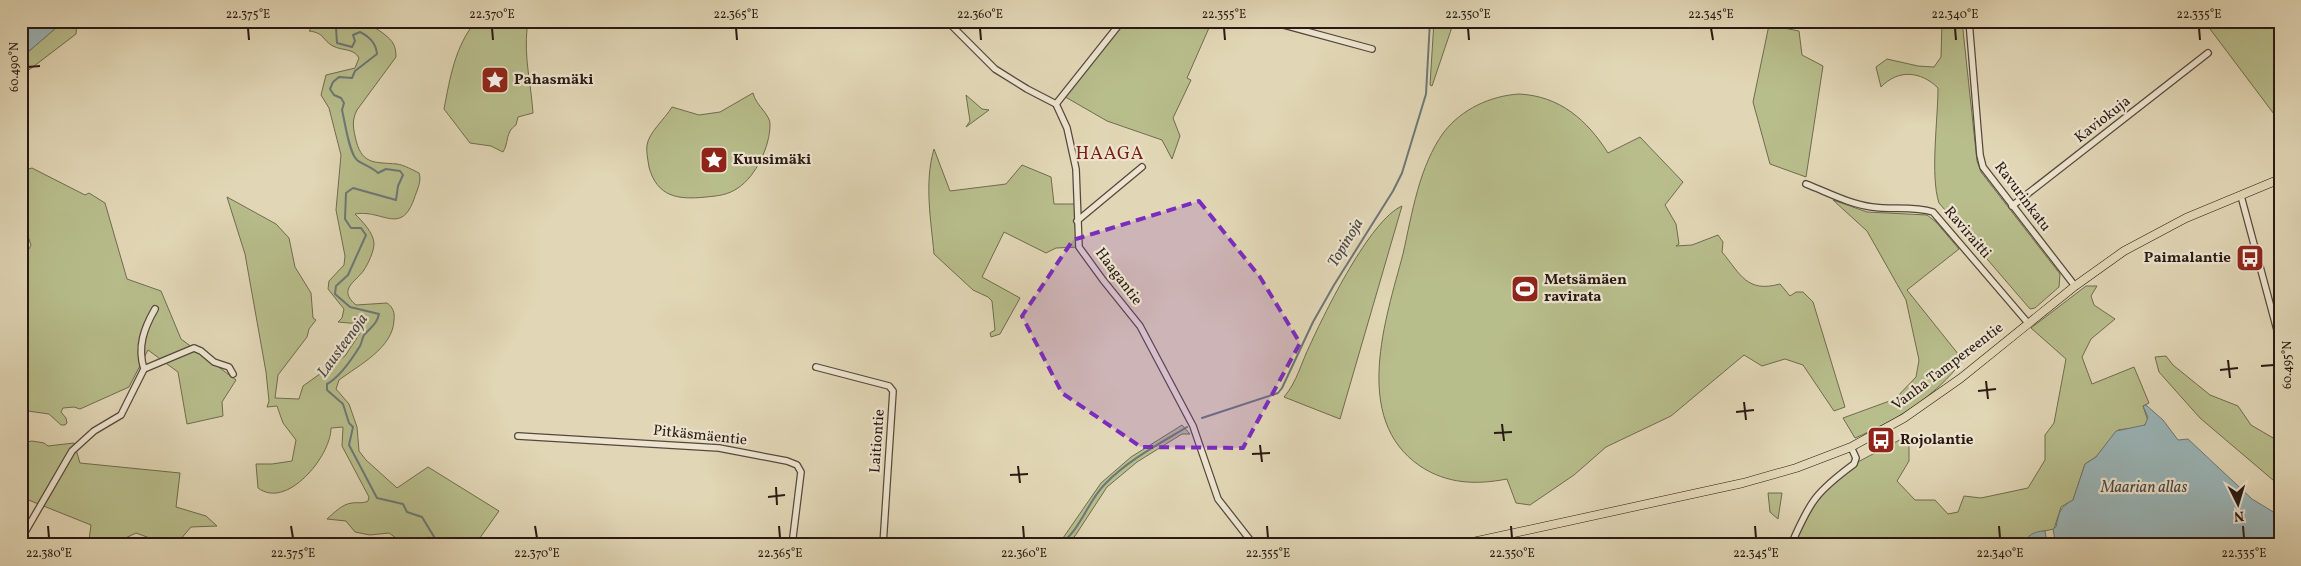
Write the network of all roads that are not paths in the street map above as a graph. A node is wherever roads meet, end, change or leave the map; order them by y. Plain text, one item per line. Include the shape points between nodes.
1 (947, 21) edge
2 (1122, 21) edge
3 (1269, 21) edge
4 (1969, 21) edge
5 (1372, 49) dead end
6 (2208, 53) dead end
7 (1056, 104) junction
8 (1142, 167) dead end
9 (2280, 179) edge
10 (1806, 184) dead end
11 (2241, 196) junction
12 (2012, 206) junction
13 (1077, 221) junction
14 (2075, 286) junction
15 (155, 309) dead end
16 (2028, 323) junction
17 (2280, 341) edge
18 (816, 367) dead end
19 (144, 369) junction
20 (233, 374) dead end
21 (518, 436) dead end
22 (1851, 447) junction
23 (21, 539) edge
24 (1492, 541) edge
25 (792, 545) edge
26 (883, 545) edge
27 (1254, 545) edge
28 (1459, 545) edge
29 (1792, 545) edge

1 - 7 street via 995,69
2 - 7 street
3 - 5 street
4 - 12 street, Ravurinkatu via 1982,161 1990,178
6 - 12 street, Kaviokuja
7 - 13 street, Haagantie via 1072,147 1076,169
8 - 13 street
9 - 11 main road, Vanha Tampereentie
10 - 16 street, Raviraitti via 1856,204 1933,212
11 - 14 main road, Vanha Tampereentie via 2147,237
11 - 17 street
12 - 14 street, Ravurinkatu
13 - 27 street, Haagantie via 1079,247 1140,326 1193,426 1218,500
14 - 16 main road, Vanha Tampereentie
15 - 19 street via 141,343
16 - 22 main road, Vanha Tampereentie via 1918,409
18 - 26 street, Laitiontie via 888,386 893,391
19 - 20 street via 194,348 214,362 229,367
19 - 23 street via 121,415 72,451
21 - 25 street, Pitkäsmäentie via 720,448 786,461 796,465 801,472
22 - 24 main road, Vanha Tampereentie via 1796,468 1742,483
22 - 29 street via 1856,458 1854,464 1824,486 1806,509
24 - 28 main road, Vanha Tampereentie

